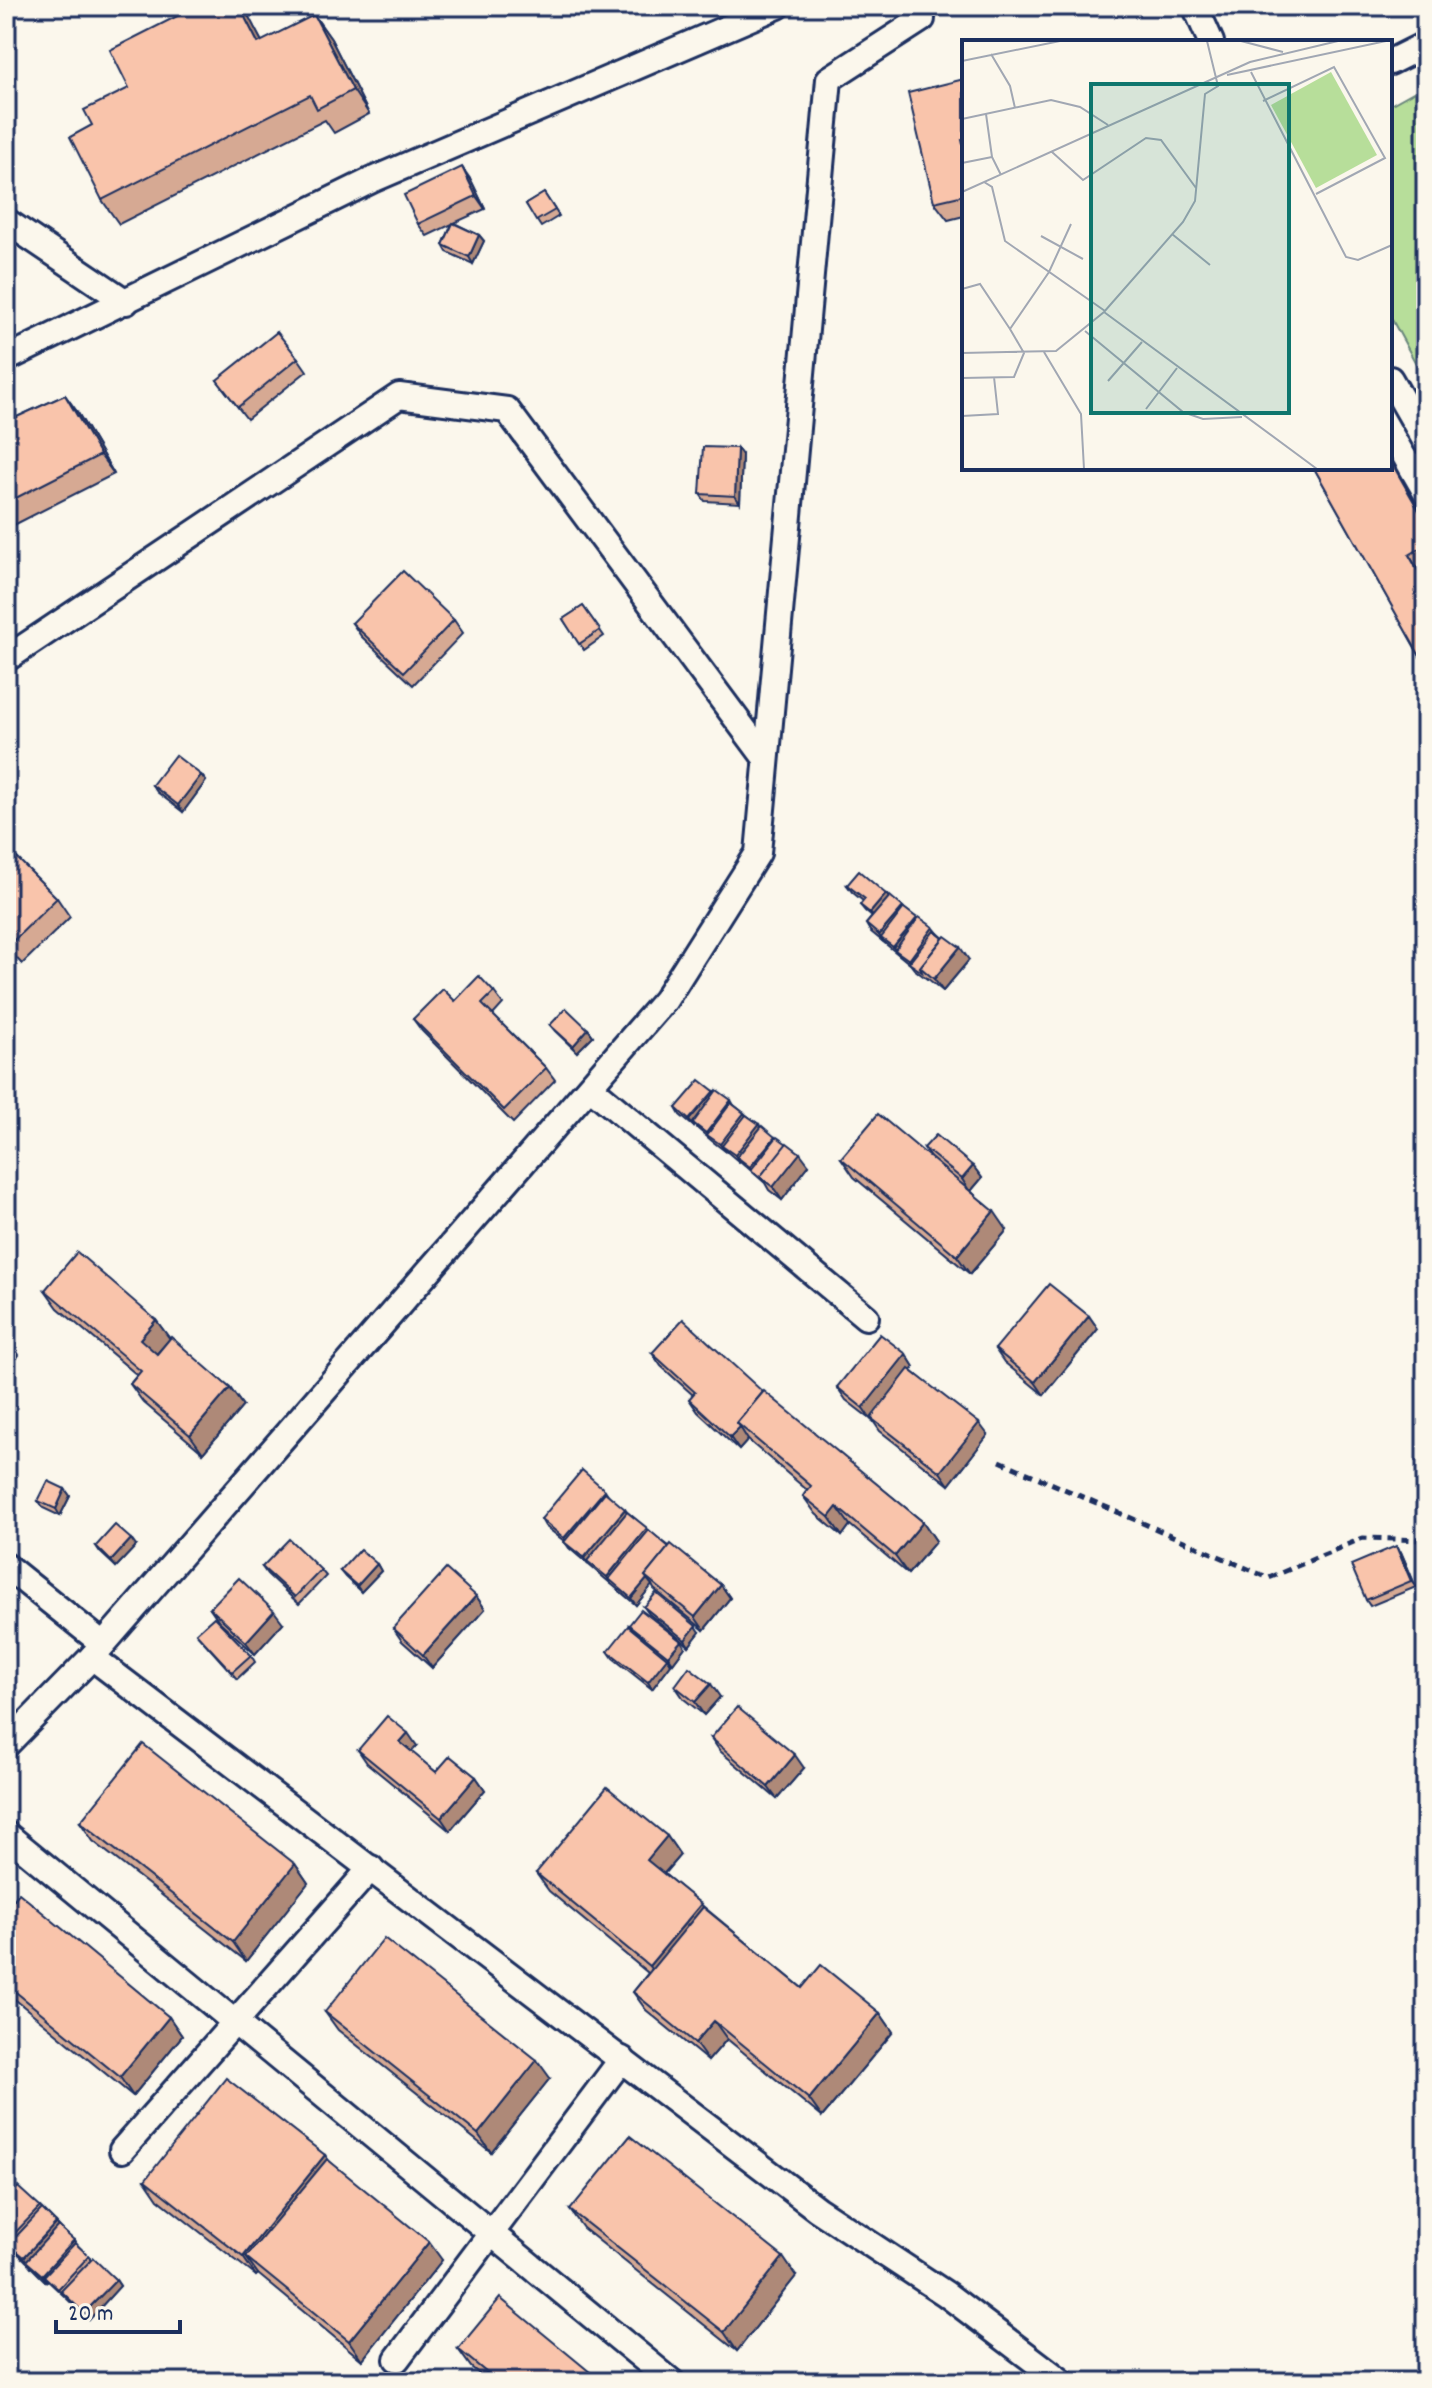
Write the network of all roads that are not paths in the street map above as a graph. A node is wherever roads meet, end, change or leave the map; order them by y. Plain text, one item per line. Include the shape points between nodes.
1 (778, 6) edge
2 (922, 6) edge
3 (1195, 6) edge
4 (1210, 40) edge
5 (1426, 44) edge
6 (1392, 61) edge
7 (6, 221) edge
8 (126, 302) junction
9 (6, 359) edge
10 (1392, 382) edge
11 (1426, 442) edge
12 (6, 659) edge
13 (764, 756) junction
14 (590, 1087) junction
15 (866, 1317) dead end
16 (6, 1566) edge
17 (98, 1651) junction
18 (6, 1745) edge
19 (6, 1834) edge
20 (371, 1868) junction
21 (235, 2023) junction
22 (622, 2059) junction
23 (122, 2150) dead end
24 (490, 2234) junction
25 (397, 2359) dead end
26 (672, 2382) edge
27 (1062, 2382) edge

1 - 8 lane via 372,180
2 - 13 lane via 922,19 829,79
3 - 4 lane
5 - 6 lane
7 - 8 lane
8 - 9 lane
10 - 11 lane
12 - 13 lane via 399,396 507,410
13 - 14 lane via 758,853 665,1000
14 - 15 lane
14 - 17 lane
16 - 17 lane
17 - 18 lane
17 - 20 lane
19 - 21 lane
20 - 21 lane
20 - 22 lane
21 - 23 lane
21 - 24 lane
22 - 24 lane
22 - 27 lane via 817,2209 946,2294
24 - 25 lane
24 - 26 lane

